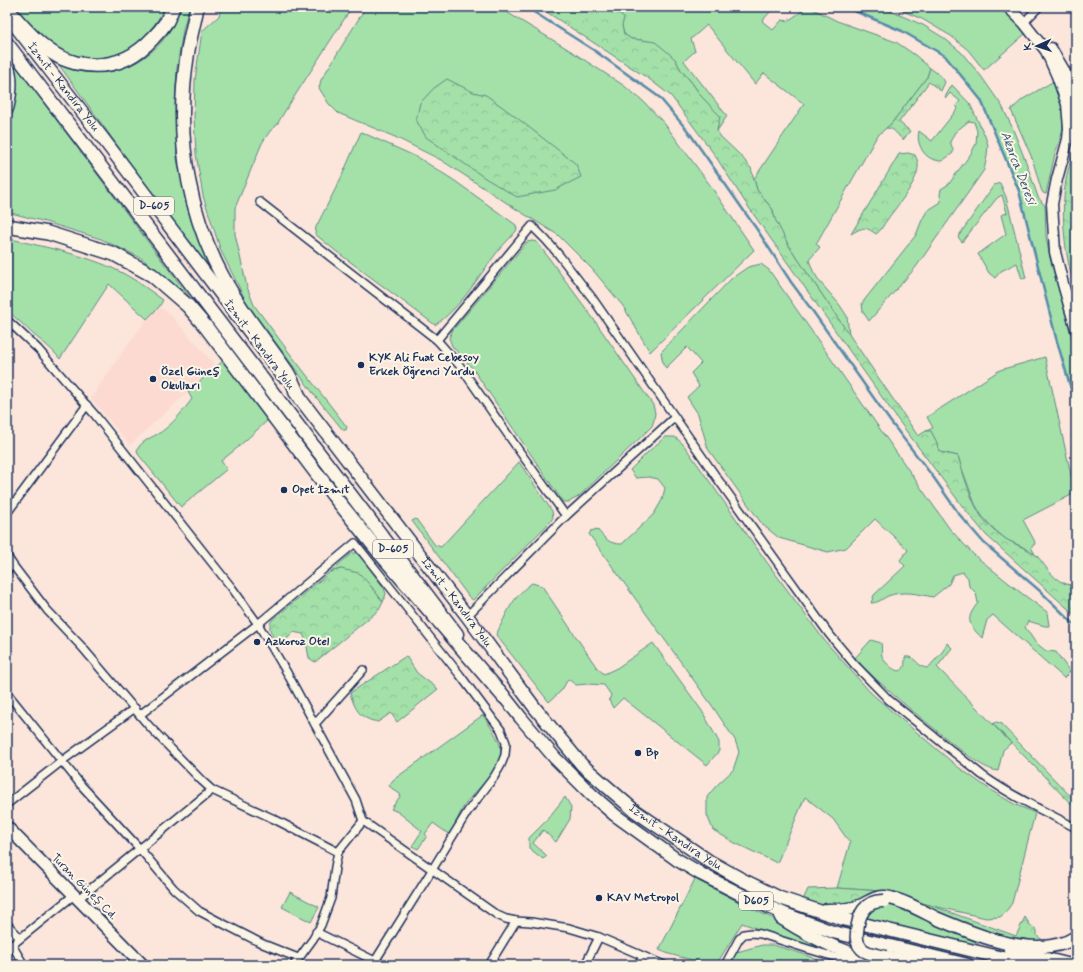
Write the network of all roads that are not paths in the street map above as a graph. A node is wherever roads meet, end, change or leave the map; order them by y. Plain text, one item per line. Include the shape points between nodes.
1 (173, 7) edge
2 (198, 7) edge
3 (1008, 7) edge
4 (1017, 7) edge
5 (1039, 7) edge
6 (7, 9) edge
7 (7, 14) edge
8 (1026, 20) junction
9 (7, 42) edge
10 (7, 66) edge
11 (7, 107) edge
12 (260, 202) dead end
13 (7, 226) edge
14 (1076, 309) edge
15 (7, 320) edge
16 (1076, 329) edge
17 (437, 340) junction
18 (300, 399) junction
19 (87, 406) junction
20 (675, 417) junction
21 (7, 513) edge
22 (566, 516) junction
23 (7, 556) edge
24 (12, 564) junction
25 (7, 571) edge
26 (468, 616) junction
27 (258, 624) junction
28 (363, 670) dead end
29 (7, 693) edge
30 (504, 697) junction
31 (134, 708) junction
32 (140, 714) junction
33 (315, 724) junction
34 (62, 761) junction
35 (574, 777) joint
36 (212, 790) junction
37 (622, 800) joint
38 (7, 804) edge
39 (363, 821) junction
40 (7, 827) edge
41 (1076, 828) edge
42 (140, 849) junction
43 (338, 852) junction
44 (432, 870) junction
45 (76, 897) junction
46 (764, 905) junction
47 (817, 910) junction
48 (516, 921) junction
49 (7, 924) edge
50 (316, 932) junction
51 (599, 937) junction
52 (1076, 937) edge
53 (20, 938) junction
54 (1076, 943) edge
55 (10, 947) edge
56 (643, 957) junction
57 (298, 958) junction
58 (375, 961) junction
59 (890, 961) edge
60 (1032, 961) edge
61 (24, 965) edge
62 (143, 965) edge
63 (294, 965) edge
64 (382, 965) edge
65 (488, 965) edge
66 (585, 965) edge
67 (638, 965) edge
68 (664, 965) edge
69 (725, 965) edge
70 (862, 965) edge
71 (922, 965) edge
72 (968, 965) edge
73 (1071, 965) edge

1 - 6 highway via 159,32 136,54 124,61 94,66 56,56
2 - 18 highway via 187,57 182,106 183,150 191,195 216,266 243,312 288,373
3 - 8 main road
4 - 8 main road
5 - 8 street
7 - 18 highway, İzmit - Kandıra Yolu / D-605
8 - 14 main road via 1051,49 1070,85 1073,136 1058,208 1063,263
8 - 16 main road via 1046,51 1067,104 1068,139 1052,204 1055,252
9 - 30 highway, İzmit - Kandıra Yolu / D-605
10 - 11 highway via 10,82
12 - 17 street
13 - 30 highway via 48,233 114,254 152,275 188,306 333,495
15 - 19 street via 38,349
17 - 20 street via 532,226 576,276 606,316
17 - 22 street via 460,366
18 - 26 highway, İzmit - Kandıra Yolu / D-605
19 - 21 street
19 - 27 street via 195,540
20 - 22 street
20 - 41 street via 806,603 872,683 889,700 995,785
22 - 26 street
23 - 24 street
24 - 25 street
24 - 31 street via 47,610
26 - 37 highway, İzmit - Kandıra Yolu / D-605 via 535,708 582,764
27 - 32 street
27 - 33 street
27 - 44 street via 355,543 501,730 506,743 501,765 468,811
28 - 33 street
29 - 34 street
30 - 35 highway, İzmit - Kandıra Yolu / D-605
31 - 32 street
31 - 34 street
32 - 36 street
33 - 39 street via 356,800
34 - 38 street
34 - 42 street
35 - 46 highway, İzmit - Kandıra Yolu / D605 via 616,815 676,859
36 - 42 street
36 - 43 street
37 - 47 highway, İzmit - Kandıra Yolu / D605 via 709,861 780,898
39 - 43 street
39 - 44 street
40 - 45 main road, Turan Güneş Cd.
42 - 45 street
42 - 57 street via 174,889 199,911 263,944
43 - 50 street via 331,898
44 - 48 street via 498,915
44 - 58 street
45 - 53 street
45 - 62 main road, Turan Güneş Cd.
46 - 59 highway via 800,930 825,943 858,956
46 - 72 highway, İzmit - Kandıra Yolu / D605 via 833,932
47 - 52 highway via 857,908 875,898 885,897 903,902 979,936 1015,945 1048,946
47 - 60 highway, İzmit - Kandıra Yolu / D605 via 851,921 994,956
48 - 51 street via 569,928
48 - 65 street
49 - 53 street
50 - 57 street
50 - 58 street
51 - 56 street
51 - 66 street
53 - 55 street
54 - 60 highway via 1058,953
55 - 61 street
56 - 67 street
56 - 68 street
57 - 63 street
58 - 64 street
59 - 60 highway, bridge via 862,949 857,941 858,919 861,912 879,900 900,905 971,938
59 - 71 highway
60 - 73 highway
69 - 70 street via 739,939 744,934 752,933

